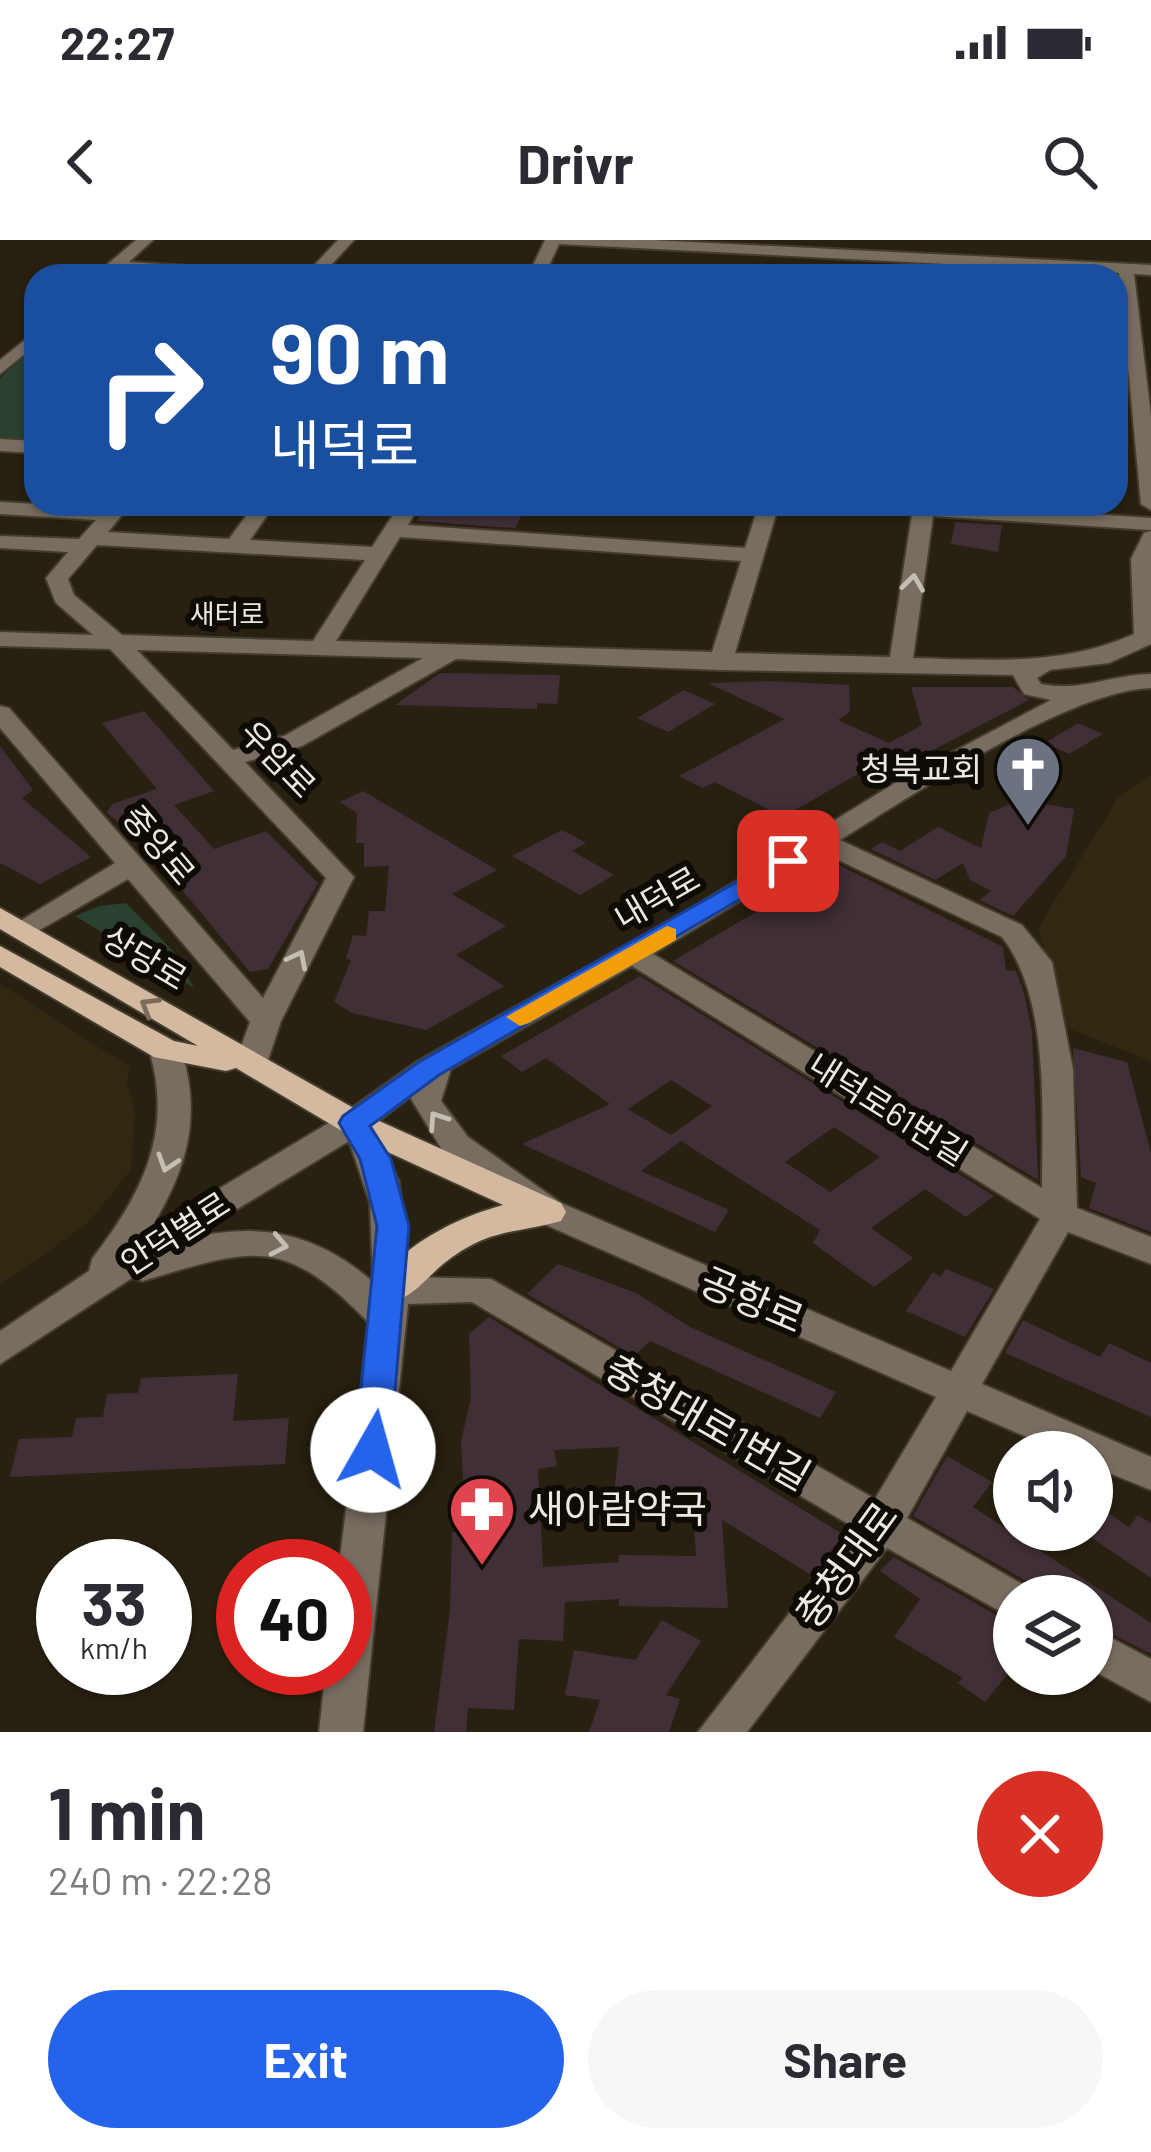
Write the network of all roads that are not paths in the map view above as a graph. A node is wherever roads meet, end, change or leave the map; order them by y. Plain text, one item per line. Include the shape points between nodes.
1 (145, 240) edge
2 (346, 240) edge
3 (557, 240) edge
4 (1023, 240) edge
5 (826, 253) junction
6 (1009, 263) junction
7 (117, 264) edge
8 (323, 264) edge
9 (824, 264) edge
10 (1013, 264) edge
11 (1029, 264) joint
12 (1151, 296) edge
13 (1128, 315) edge
14 (19, 350) edge
15 (0, 369) edge
16 (1146, 419) edge
17 (1151, 504) edge
18 (112, 516) edge
19 (256, 516) edge
20 (403, 516) edge
21 (764, 516) edge
22 (923, 516) edge
23 (1044, 516) edge
24 (1151, 524) edge
25 (394, 530) junction
26 (1151, 537) edge
27 (0, 542) edge
28 (90, 542) junction
29 (235, 546) junction
30 (378, 554) junction
31 (749, 555) junction
32 (0, 639) edge
33 (1141, 639) edge
34 (323, 644) junction
35 (119, 645) junction
36 (454, 650) junction
37 (901, 662) junction
38 (720, 663) junction
39 (832, 665) junction
40 (1151, 679) edge
41 (1035, 682) junction
42 (1075, 698) junction
43 (0, 713) edge
44 (998, 737) junction
45 (12, 750) edge
46 (229, 759) junction
47 (819, 842) junction
48 (132, 865) junction
49 (10, 923) edge
50 (632, 953) junction
51 (0, 955) edge
52 (266, 1022) junction
53 (164, 1050) junction
54 (437, 1064) junction
55 (250, 1066) junction
56 (354, 1123) junction
57 (548, 1212) junction
58 (1060, 1215) junction
59 (1151, 1251) edge
60 (87, 1290) junction
61 (389, 1304) junction
62 (0, 1350) edge
63 (957, 1388) junction
64 (1151, 1474) edge
65 (882, 1523) junction
66 (993, 1589) edge
67 (1113, 1659) edge
68 (1151, 1682) edge
69 (341, 1732) edge
70 (720, 1732) edge

1 - 7 street
2 - 8 street
3 - 5 street
4 - 11 street
5 - 6 street
5 - 9 street
6 - 10 street
6 - 11 street
12 - 13 street
13 - 16 street
14 - 15 street
16 - 17 street
18 - 28 street, 우암로
19 - 29 street
20 - 25 street
21 - 31 street
37 -> 22 street
23 - 24 street
25 - 30 street
25 - 31 street
26 - 33 street via 1142,560
27 - 28 street
28 - 29 street
28 - 35 street, 우암로 via 57,578 64,598
29 - 30 street
30 - 34 street
31 - 38 street
32 - 35 street, 새터로
33 - 40 street via 1127,662
33 - 41 street
34 - 35 street, 새터로
34 - 36 street, 새터로
35 - 46 street, 우암로
36 - 38 street, 새터로
36 - 46 street, 새터로 via 293,741
37 - 39 street
37 - 41 street
38 - 39 street, 새터로
39 - 41 street
40 - 42 street
41 - 42 street
41 - 44 street via 1000,723
42 - 44 street
43 - 45 street, 중앙로
44 - 47 street, 내덕로
45 - 48 street, 중앙로
52 -> 46 street, 우암로 via 340,877
47 - 50 street, 내덕로
47 - 58 street via 1012,931 1037,962 1057,1069
48 - 49 street
48 - 52 street, 중앙로
55 -> 49 main road, 상당로
50 - 54 street, 내덕로
50 - 58 street, 내덕로61번길
51 - 53 main road, 상당로
52 - 55 street, 우암로
53 - 55 main road, 상당로
53 -> 60 street via 178,1112 170,1163 151,1204
54 - 56 street, 내덕로
57 -> 54 street via 436,1124 425,1102
55 - 56 main road, 상당로
56 - 57 main road, 공항로
56 - 60 street, 안덕벌로
56 - 61 street via 388,1203
57 - 61 main road via 484,1224 421,1263
57 - 63 street, 공항로
58 - 59 street, 내덕로61번길
58 - 63 street, 충청대로
60 -> 61 street via 217,1242 265,1240 325,1258
60 - 62 street, 안덕벌로
61 - 65 street, 충청대로1번길 via 478,1288
61 - 69 street
63 - 64 street, 공항로
63 - 65 street, 충청대로
65 - 66 street, 충청대로1번길
65 - 70 street, 충청대로
67 - 68 street

